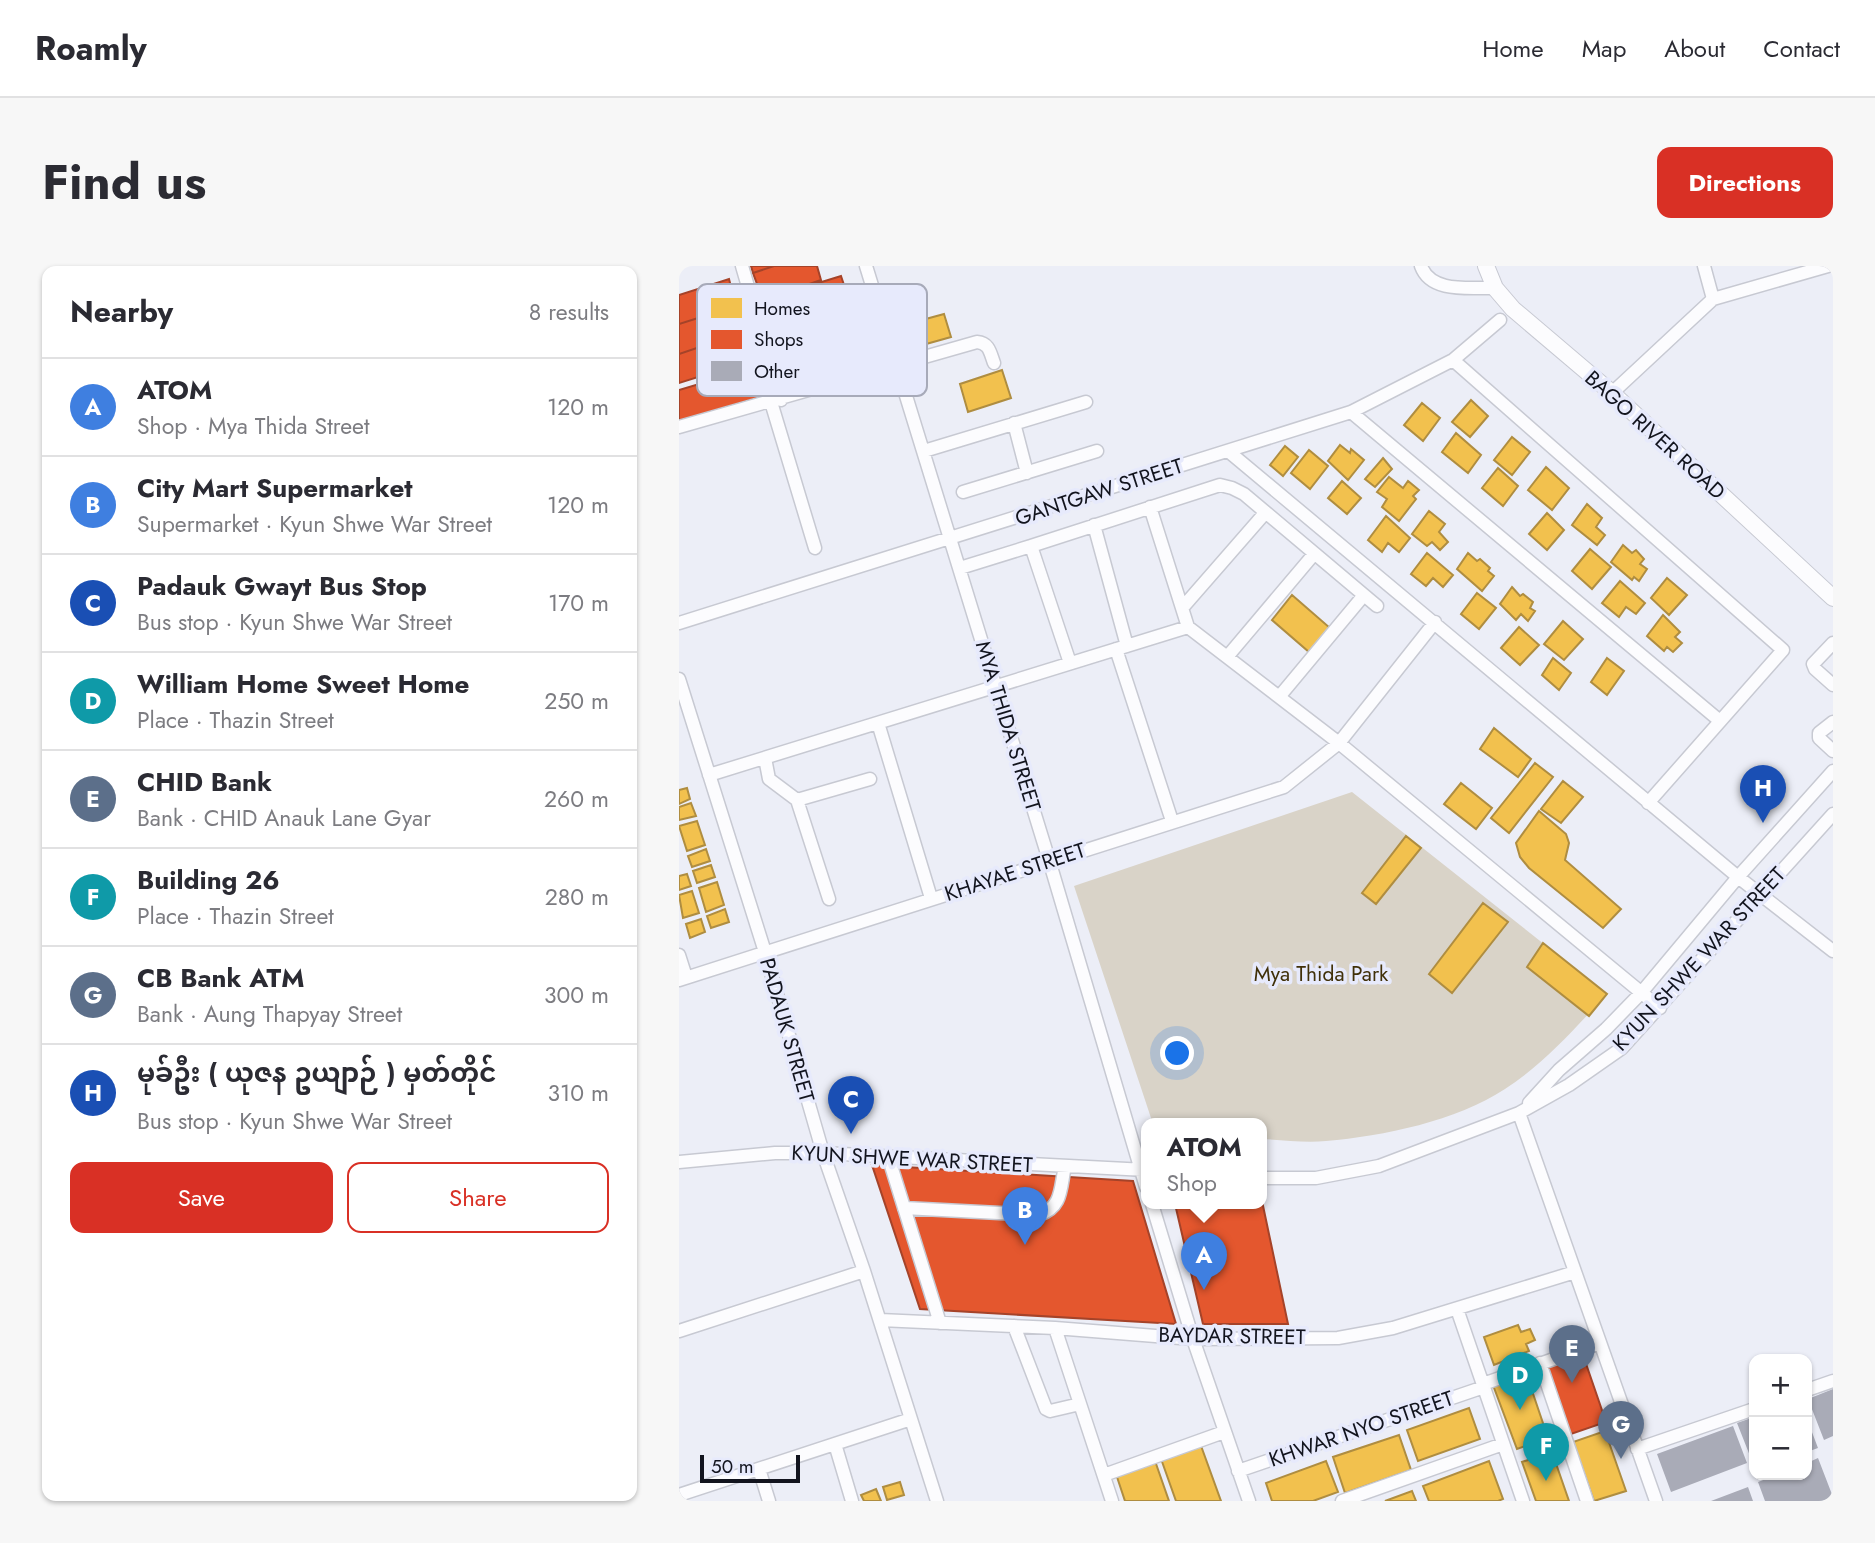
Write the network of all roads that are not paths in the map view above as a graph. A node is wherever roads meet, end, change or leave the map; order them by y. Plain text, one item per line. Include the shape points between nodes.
1 (742, 266) edge
2 (866, 266) edge
3 (1421, 266) edge
4 (1486, 266) edge
5 (1704, 266) edge
6 (1828, 266) edge
7 (747, 284) edge
8 (872, 284) edge
9 (1495, 288) junction
10 (1713, 299) junction
11 (1500, 320) dead end
12 (927, 356) edge
13 (1453, 360) junction
14 (994, 363) dead end
15 (1612, 393) junction
16 (775, 396) edge
17 (793, 396) edge
18 (907, 396) edge
19 (776, 401) junction
20 (1086, 402) dead end
21 (1351, 412) junction
22 (1014, 423) junction
23 (679, 427) edge
24 (924, 451) junction
25 (1228, 451) junction
26 (1097, 452) dead end
27 (1027, 472) junction
28 (963, 492) dead end
29 (1150, 507) junction
30 (1265, 513) junction
31 (1094, 525) junction
32 (950, 539) junction
33 (1031, 546) junction
34 (815, 548) dead end
35 (1314, 554) junction
36 (960, 568) junction
37 (1364, 596) junction
38 (1833, 598) edge
39 (1377, 606) dead end
40 (1183, 607) junction
41 (1435, 622) junction
42 (679, 623) edge
43 (1188, 627) junction
44 (1833, 643) edge
45 (1121, 647) junction
46 (1227, 657) junction
47 (1070, 663) junction
48 (679, 679) edge
49 (1833, 685) edge
50 (995, 686) junction
51 (1279, 697) junction
52 (1720, 721) junction
53 (1833, 722) edge
54 (878, 723) junction
55 (1339, 743) junction
56 (1833, 751) edge
57 (765, 758) junction
58 (1833, 771) edge
59 (709, 775) junction
60 (870, 779) dead end
61 (797, 800) junction
62 (1648, 803) junction
63 (1833, 814) edge
64 (1172, 821) junction
65 (1049, 860) junction
66 (1738, 877) junction
67 (1760, 894) junction
68 (829, 898) dead end
69 (931, 898) junction
70 (1833, 951) edge
71 (765, 953) junction
72 (679, 955) edge
73 (683, 979) edge
74 (1641, 993) junction
75 (1660, 1008) junction
76 (1519, 1113) junction
77 (823, 1153) junction
78 (888, 1156) junction
79 (1141, 1160) edge
80 (679, 1162) edge
81 (1065, 1166) junction
82 (1141, 1170) edge
83 (1267, 1178) edge
84 (904, 1208) junction
85 (1153, 1209) edge
86 (864, 1271) junction
87 (1574, 1272) junction
88 (1457, 1309) junction
89 (880, 1320) junction
90 (940, 1323) junction
91 (1014, 1326) junction
92 (1055, 1328) junction
93 (679, 1331) edge
94 (1193, 1339) junction
95 (1599, 1343) junction
96 (1541, 1365) junction
97 (1833, 1381) edge
98 (1483, 1385) junction
99 (1812, 1388) edge
100 (1080, 1404) junction
101 (1749, 1411) edge
102 (911, 1419) junction
103 (1224, 1432) junction
104 (835, 1444) junction
105 (1500, 1445) junction
106 (1637, 1449) junction
107 (759, 1469) junction
108 (1238, 1471) junction
109 (1104, 1475) junction
110 (686, 1496) edge
111 (769, 1501) edge
112 (852, 1501) edge
113 (937, 1501) edge
114 (1112, 1501) edge
115 (1249, 1501) edge
116 (1342, 1501) edge
117 (1523, 1501) edge
118 (1587, 1501) edge
119 (1656, 1501) edge

1 - 7 street
2 - 8 street, MYA THIDA STREET
3 - 9 street via 1440,286
4 - 9 main road, BAGO RIVER ROAD
5 - 10 street
6 - 10 street
9 - 15 main road, BAGO RIVER ROAD via 1513,309
10 - 15 street
11 - 13 street, GANTGAW STREET
12 - 14 street via 977,342 988,346
13 - 21 street, GANTGAW STREET
13 - 52 street via 1783,650
15 - 38 main road, BAGO RIVER ROAD
16 - 19 street
17 - 19 street
18 - 24 street, MYA THIDA STREET
19 - 23 street
19 - 34 street
20 - 22 street
21 - 25 street, GANTGAW STREET
21 - 52 street
22 - 24 street
22 - 27 street
24 - 32 street, MYA THIDA STREET
25 - 32 street, GANTGAW STREET
25 - 41 street
26 - 27 street
27 - 28 street
29 - 30 street via 1220,485 1244,494
29 - 31 street
29 - 40 street
30 - 35 street
30 - 40 street
31 - 33 street
31 - 45 street
32 - 36 street, MYA THIDA STREET
32 - 42 street, GANTGAW STREET
33 - 36 street
33 - 47 street
35 - 37 street
35 - 46 street
36 - 50 street, MYA THIDA STREET
37 - 39 street
37 - 51 street
40 - 43 street
41 - 55 street, KHAYAE STREET
41 - 62 street
43 - 45 street
43 - 46 street
44 - 49 street via 1813,664
45 - 47 street
45 - 64 street
46 - 51 street
47 - 50 street
48 - 59 street, PADAUK STREET
50 - 54 street
50 - 65 street, MYA THIDA STREET
51 - 55 street
52 - 62 street
53 - 56 street via 1819,733
54 - 57 street
54 - 69 street
55 - 64 street, KHAYAE STREET via 1284,787
55 - 74 street
57 - 59 street
57 - 61 street via 769,779
58 - 66 street, KYUN SHWE WAR STREET
59 - 71 street, PADAUK STREET
60 - 61 street
61 - 68 street
62 - 66 street
63 - 67 street, KYUN SHWE WAR STREET
64 - 65 street, KHAYAE STREET
65 - 69 street, KHAYAE STREET
65 - 79 street, MYA THIDA STREET
66 - 67 street
66 - 74 street, KYUN SHWE WAR STREET
67 - 70 street
67 - 75 street, KYUN SHWE WAR STREET
69 - 71 street, KHAYAE STREET
71 - 73 street, KHAYAE STREET
71 - 77 street, PADAUK STREET
72 - 73 street
74 - 75 street
74 - 76 street, KYUN SHWE WAR STREET
75 - 76 street, KYUN SHWE WAR STREET via 1622,1048
76 - 83 street, KYUN SHWE WAR STREET via 1379,1167 1315,1178
76 - 87 street
77 - 78 street, KYUN SHWE WAR STREET
77 - 80 street, KYUN SHWE WAR STREET
77 - 86 street, PADAUK STREET
78 - 81 street, KYUN SHWE WAR STREET
78 - 84 street
81 - 82 street, KYUN SHWE WAR STREET
81 - 84 street via 1057,1204 1039,1215
84 - 90 street
85 - 94 street
86 - 89 street, PADAUK STREET
86 - 93 street
87 - 88 street, BAYDAR STREET
87 - 95 street
88 - 94 street, BAYDAR STREET via 1338,1338
88 - 98 street
89 - 90 street, BAYDAR STREET
89 - 102 street, PADAUK STREET
90 - 91 street, BAYDAR STREET
91 - 92 street, BAYDAR STREET
91 - 100 street via 1046,1409
92 - 94 street, BAYDAR STREET
92 - 100 street
94 - 103 street
95 - 96 street, KHWAR NYO STREET
95 - 106 street
96 - 98 street, KHWAR NYO STREET
96 - 118 street
97 - 99 street
98 - 105 street
98 - 108 street, KHWAR NYO STREET
100 - 109 street
101 - 106 street
102 - 104 street
102 - 113 street, PADAUK STREET
103 - 108 street
103 - 109 street
104 - 107 street
104 - 112 street
105 - 116 street
105 - 117 street
106 - 119 street
107 - 110 street
107 - 111 street
108 - 115 street
109 - 114 street

